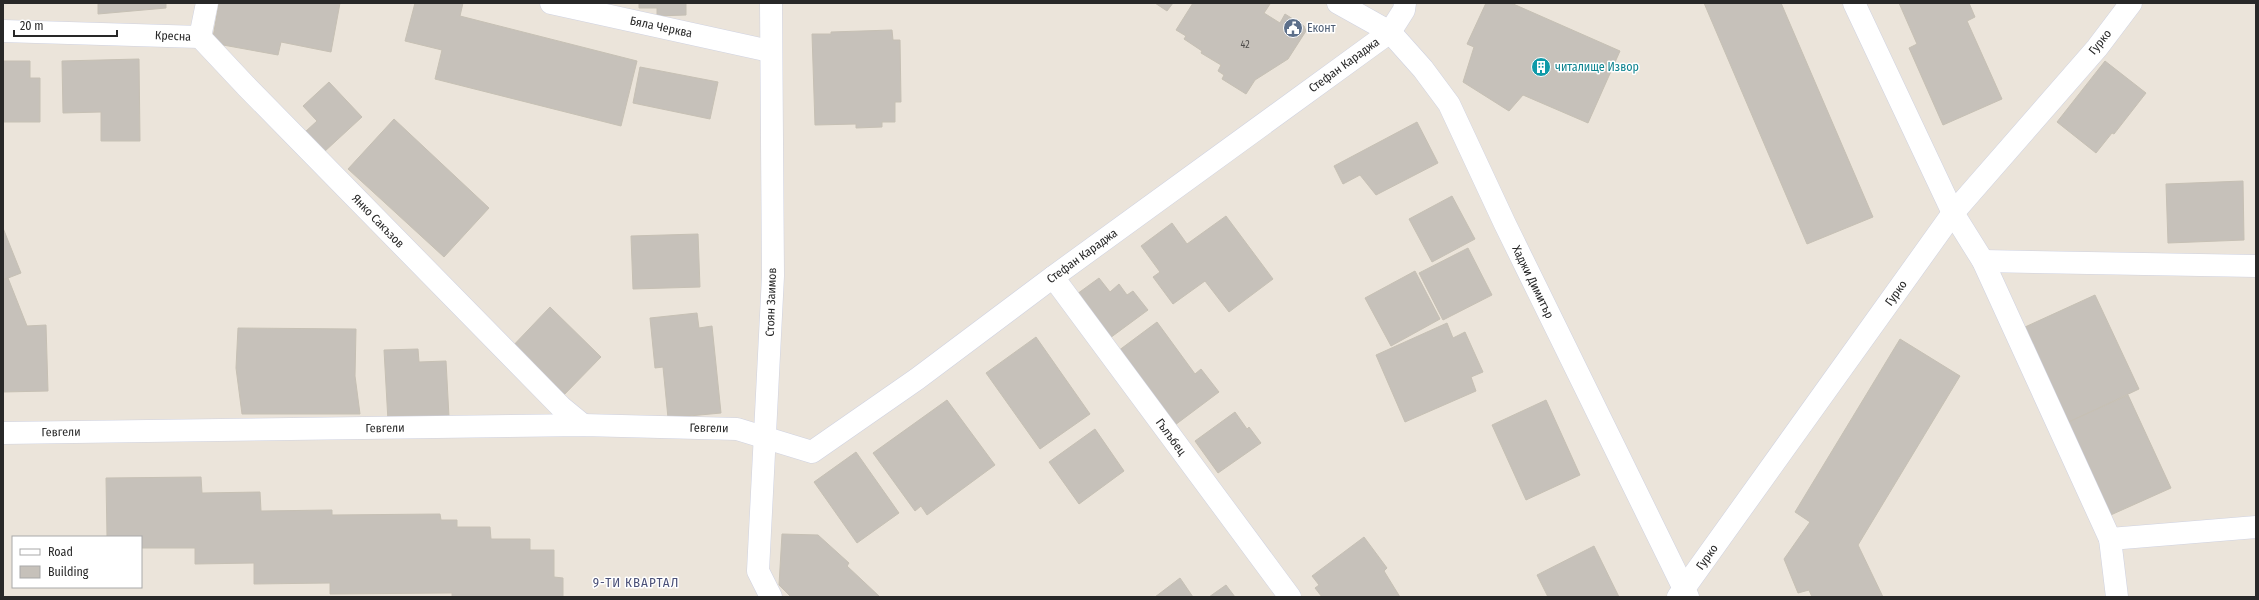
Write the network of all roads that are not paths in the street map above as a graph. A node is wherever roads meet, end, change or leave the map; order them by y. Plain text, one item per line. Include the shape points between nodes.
1 (207, 3) edge
2 (551, 3) edge
3 (772, 3) edge
4 (1338, 3) edge
5 (1405, 3) edge
6 (1854, 3) edge
7 (2131, 3) edge
8 (3, 31) edge
9 (1390, 32) junction
10 (200, 36) junction
11 (770, 51) junction
12 (1953, 213) junction
13 (1983, 261) junction
14 (2256, 266) edge
15 (1053, 277) junction
16 (583, 425) junction
17 (3, 433) edge
18 (766, 439) junction
19 (2256, 527) edge
20 (2110, 539) junction
21 (1683, 594) edge
22 (771, 597) edge
23 (1290, 597) edge
24 (2117, 597) edge

1 - 10 street
2 - 11 street, Бяла Черква
3 - 11 street, Стоян Заимов
4 - 9 street, Хаджи Димитър
5 - 9 street via 1404,10
6 - 12 street
7 - 12 street, Гурко via 2096,48
8 - 10 street, Кресна
9 - 15 street, Стефан Караджа
9 - 21 street, Хаджи Димитър via 1423,69 1449,104
10 - 16 street, Янко Сакъзов via 555,401
11 - 18 street, Стоян Заимов via 772,276
12 - 13 street
12 - 21 street, Гурко
13 - 14 street
13 - 20 street
15 - 18 street, Стефан Караджа via 917,379 812,452
15 - 23 street, Гълъбец
16 - 17 street, Гевгели
16 - 18 street, Гевгели via 737,429
18 - 22 street, Стоян Заимов via 758,571
19 - 20 street
20 - 24 street

